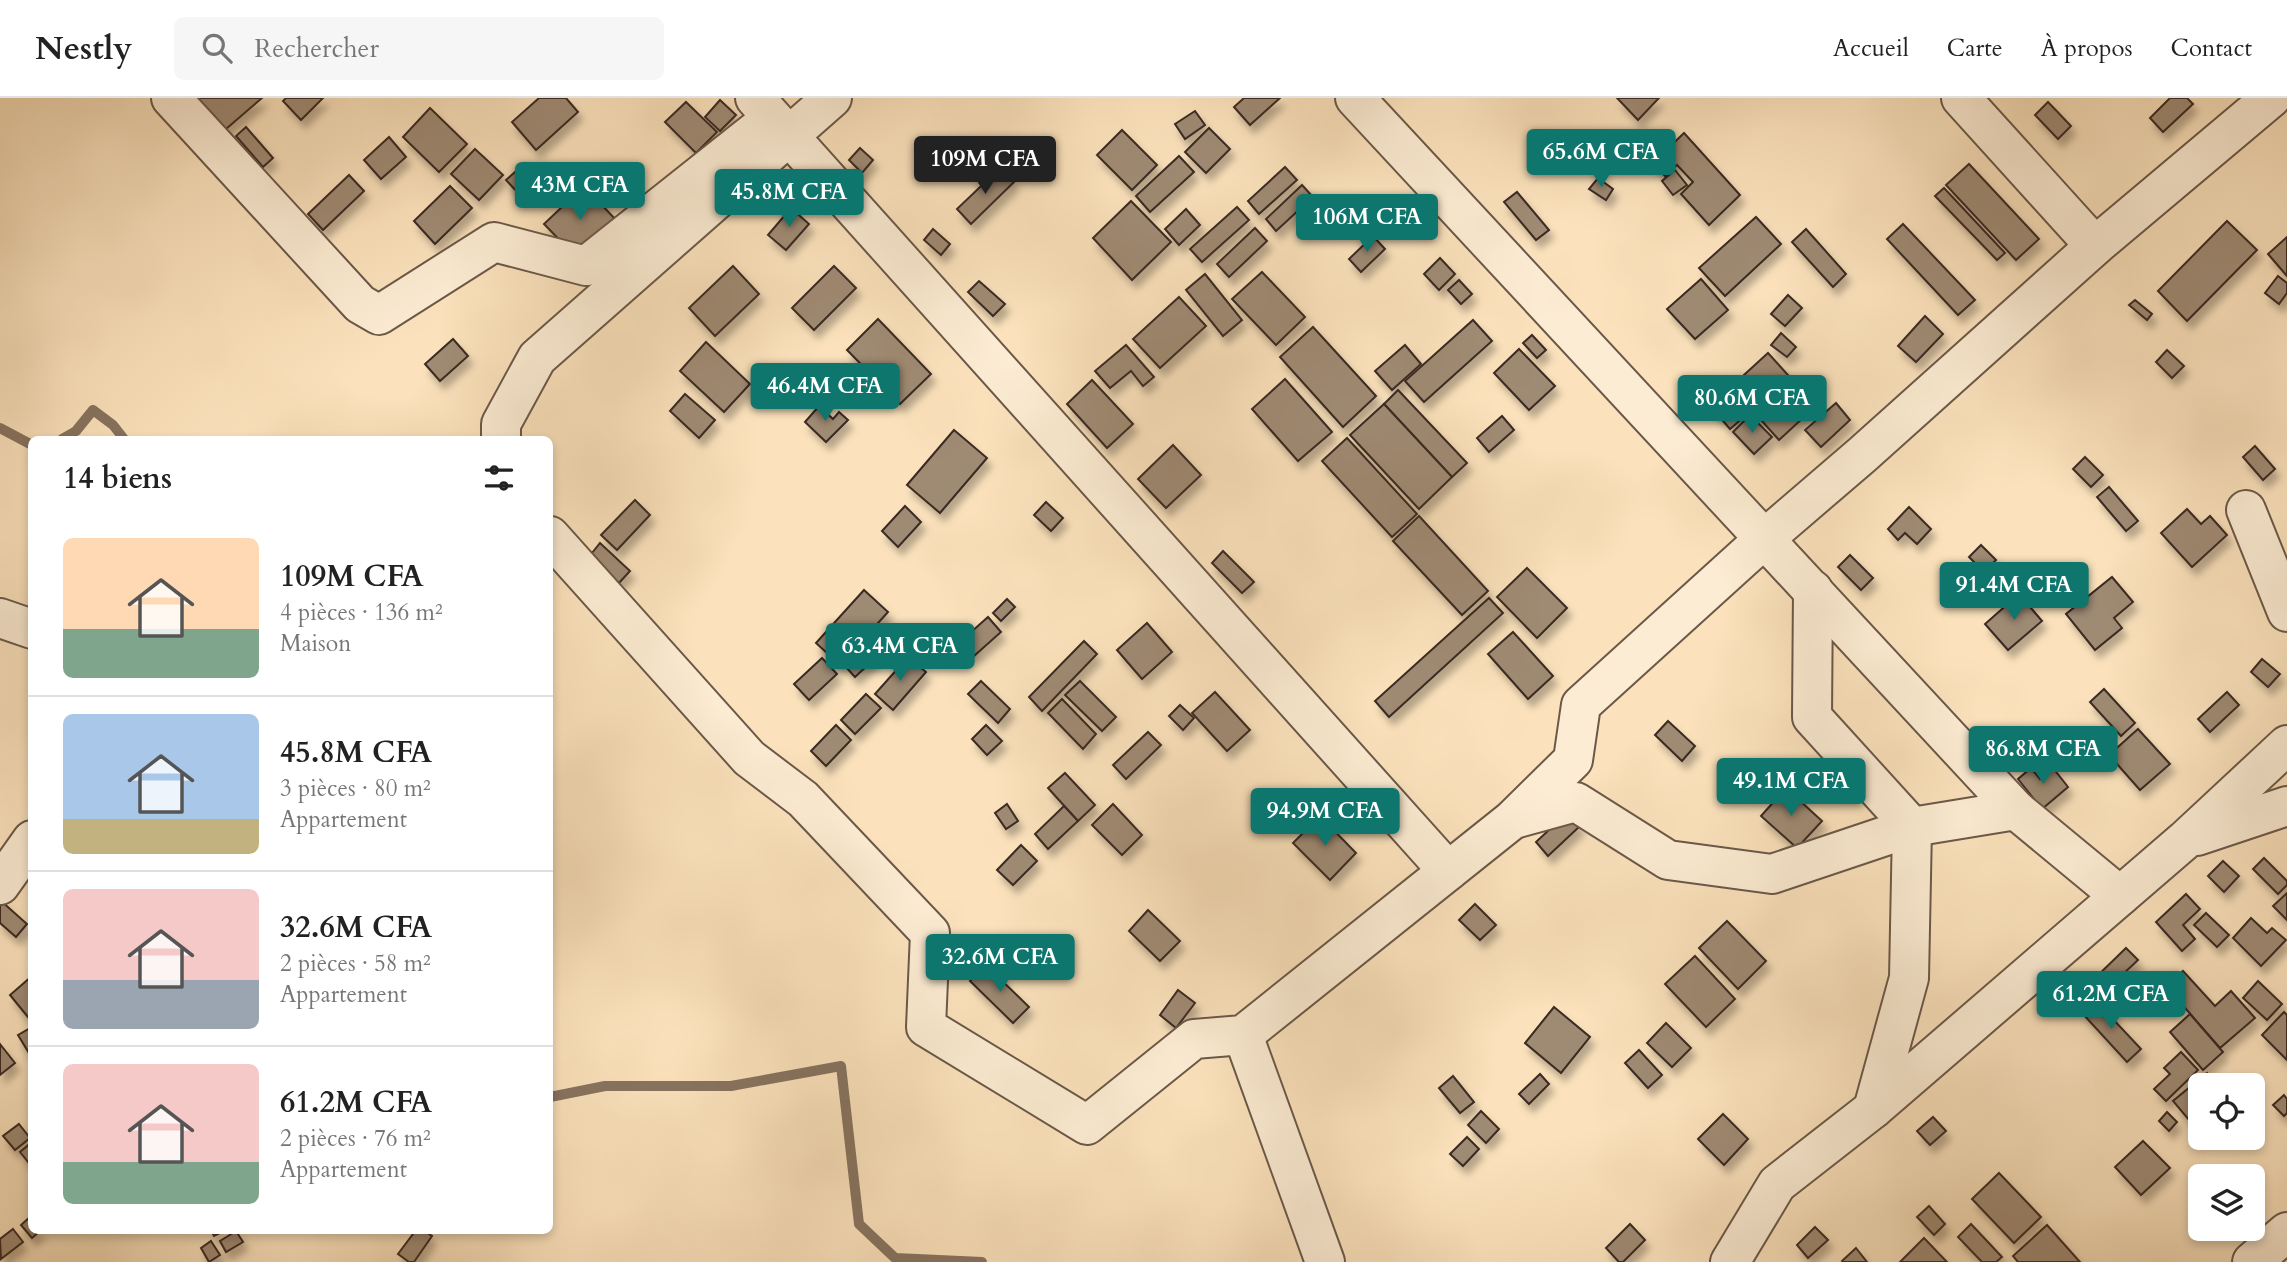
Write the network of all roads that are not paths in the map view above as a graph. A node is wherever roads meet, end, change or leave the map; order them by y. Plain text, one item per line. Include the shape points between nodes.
1 (171, 98) edge
2 (832, 98) edge
3 (1355, 98) edge
4 (1961, 98) edge
5 (2271, 98) edge
6 (771, 117) edge
7 (2095, 246) junction
8 (501, 436) edge
9 (2246, 510) dead end
10 (553, 540) edge
11 (1763, 540) junction
12 (1813, 590) junction
13 (2287, 612) edge
14 (0, 618) edge
15 (28, 628) edge
16 (2287, 745) edge
17 (2287, 806) edge
18 (2016, 810) junction
19 (1512, 820) junction
20 (1912, 827) junction
21 (2185, 840) junction
22 (28, 846) edge
23 (1448, 871) junction
24 (0, 885) edge
25 (2120, 896) junction
26 (1243, 1035) junction
27 (1873, 1109) junction
28 (2287, 1232) edge
29 (1325, 1262) edge
30 (1730, 1262) edge
31 (2252, 1262) edge

1 - 6 street via 360,304 379,315 494,242 586,266
2 - 6 street
3 - 11 street
4 - 7 street
5 - 7 street
6 - 8 street via 537,358 501,424
6 - 23 street
7 - 11 street
9 - 13 street
10 - 26 street via 749,758 803,799 930,933 926,1027 1087,1125 1194,1039
11 - 12 street
11 - 19 street via 1581,705 1573,760
12 - 18 street
12 - 20 street via 1812,717
14 - 15 street
16 - 21 street
17 - 21 street
18 - 20 street
18 - 25 street
19 - 20 street via 1576,802 1668,860 1772,874
19 - 23 street
20 - 27 street via 1909,978
21 - 25 street
22 - 24 street
23 - 26 street
25 - 27 street
26 - 29 street
27 - 30 street via 1777,1184
28 - 31 street

